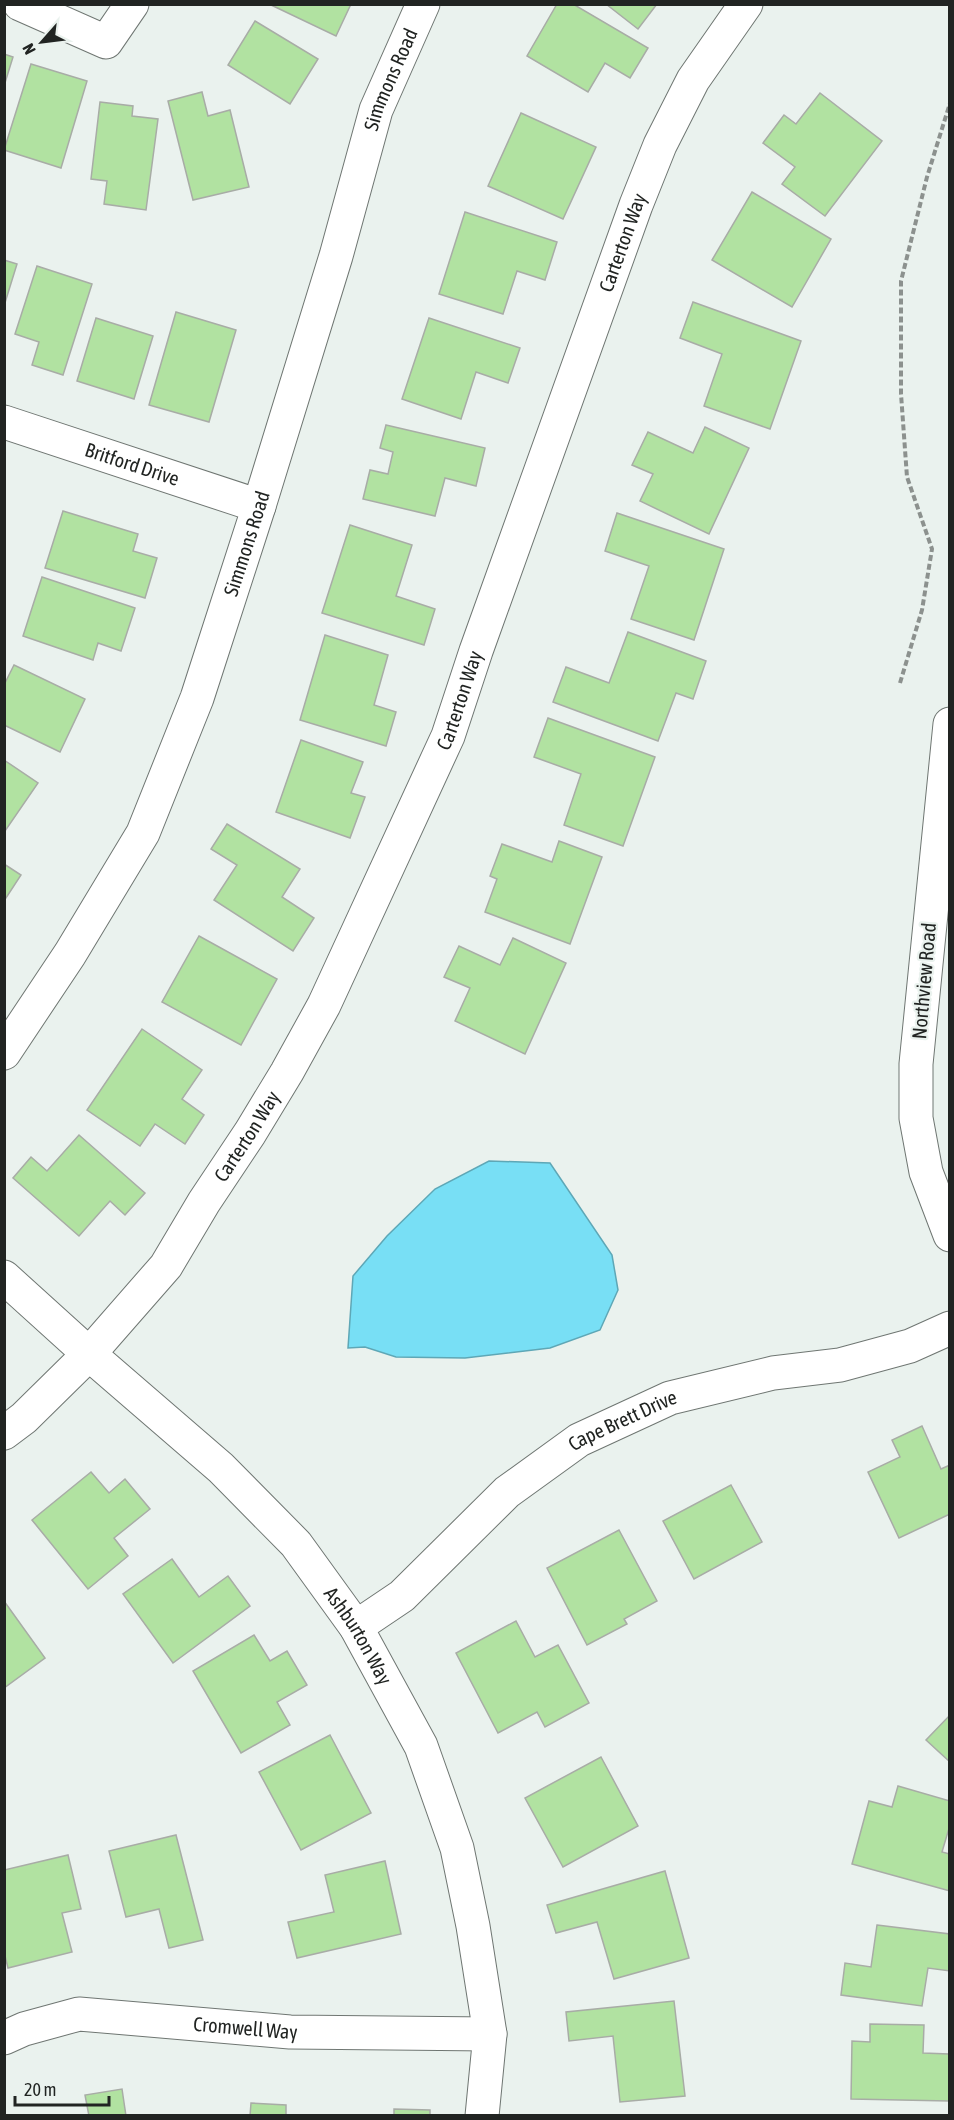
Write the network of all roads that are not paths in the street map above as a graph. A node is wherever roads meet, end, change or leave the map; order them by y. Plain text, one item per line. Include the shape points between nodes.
1 (20, 4) edge
2 (132, 4) edge
3 (423, 4) edge
4 (746, 4) edge
5 (4, 423) edge
6 (259, 506) junction
7 (950, 724) edge
8 (4, 1053) edge
9 (950, 1234) edge
10 (4, 1277) edge
11 (950, 1328) edge
12 (88, 1354) junction
13 (4, 1433) edge
14 (356, 1627) junction
15 (490, 2034) junction
16 (4, 2038) edge
17 (482, 2115) edge

1 - 2 street via 106,42
3 - 6 street, Simmons Road via 376,110
4 - 12 street, Carterton Way via 693,80 660,145 448,736 324,1005 287,1072 166,1266
5 - 6 street, Britford Drive
6 - 8 street, Simmons Road via 197,698 143,833
7 - 9 street, Northview Road via 916,1075 916,1118 926,1172
10 - 12 street, Ashburton Way
11 - 14 street, Cape Brett Drive via 910,1346 840,1365 772,1373 670,1398 579,1440 507,1492 402,1596
12 - 13 street, Carterton Way
12 - 14 street, Ashburton Way via 221,1468 296,1544
14 - 15 street, Ashburton Way via 421,1746 457,1848
15 - 16 street, Cromwell Way via 290,2032 79,2014
15 - 17 street, Ashburton Way

